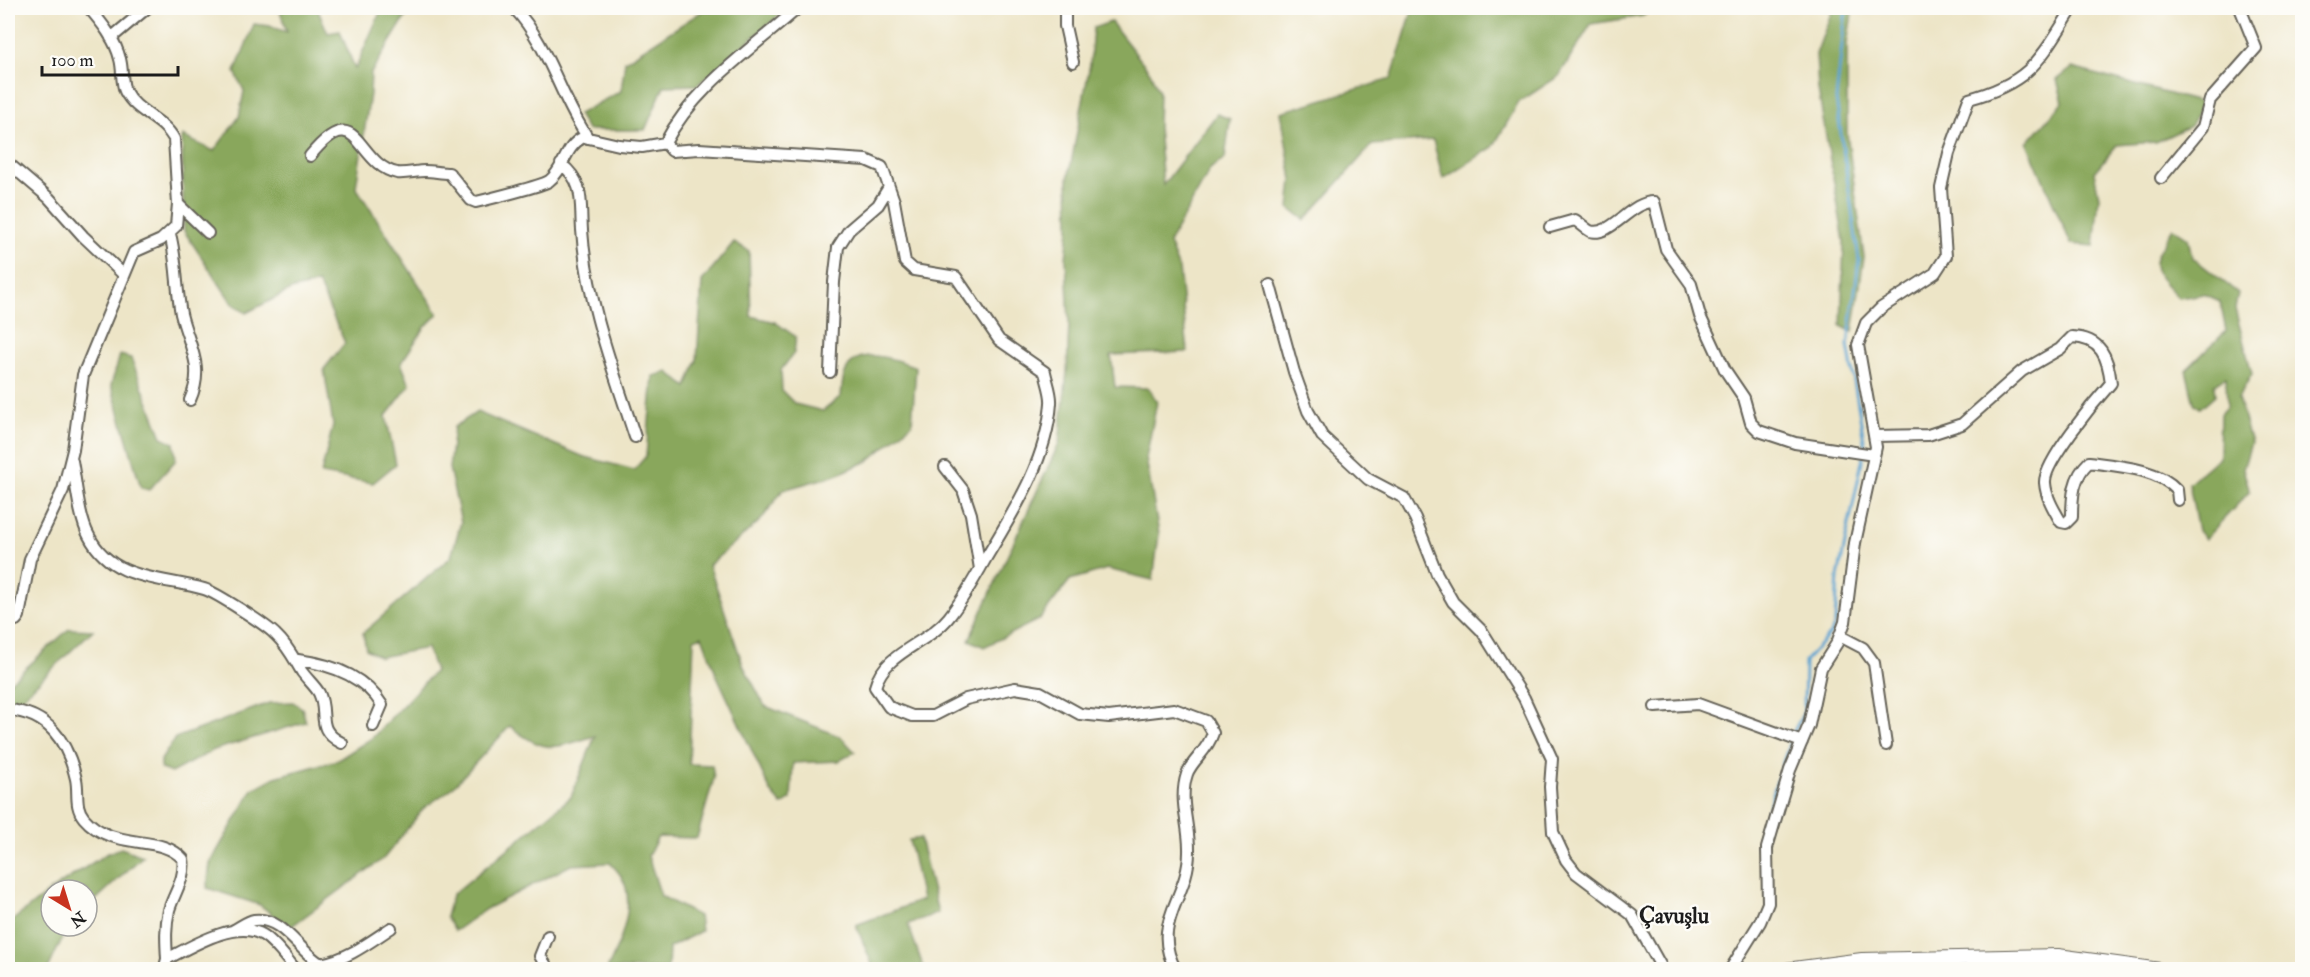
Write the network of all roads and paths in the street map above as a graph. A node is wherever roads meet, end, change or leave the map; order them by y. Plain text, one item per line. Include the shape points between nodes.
1 (89, 8) edge
2 (147, 8) edge
3 (514, 8) edge
4 (798, 8) edge
5 (1065, 8) edge
6 (2073, 8) edge
7 (2240, 8) edge
8 (111, 38) junction
9 (1073, 62) dead end
10 (588, 138) junction
11 (665, 143) junction
12 (310, 156) dead end
13 (8, 163) edge
14 (561, 164) junction
15 (2161, 178) dead end
16 (889, 187) junction
17 (178, 204) junction
18 (1550, 227) dead end
19 (208, 232) dead end
20 (170, 234) junction
21 (123, 274) junction
22 (1270, 285) dead end
23 (830, 372) dead end
24 (190, 400) dead end
25 (1874, 436) junction
26 (635, 437) dead end
27 (1874, 455) junction
28 (71, 458) junction
29 (945, 467) dead end
30 (2178, 500) dead end
31 (980, 569) junction
32 (8, 618) edge
33 (1840, 636) junction
34 (298, 660) junction
35 (1655, 707) dead end
36 (8, 710) edge
37 (373, 726) dead end
38 (1802, 742) junction
39 (342, 743) dead end
40 (1886, 745) dead end
41 (391, 928) dead end
42 (232, 931) junction
43 (548, 936) dead end
44 (166, 964) edge
45 (296, 969) edge
46 (549, 969) edge
47 (1176, 969) edge
48 (1663, 969) edge
49 (1730, 969) edge
50 (1786, 969) edge
51 (2160, 969) edge

1 - 8 street
2 - 8 street
3 - 10 street via 530,25
4 - 11 street via 696,98
5 - 9 street
6 - 25 street via 2037,65 2018,81 1969,99 1941,188 1946,256 1935,273 1881,308 1866,323 1858,345
7 - 15 street via 2256,48 2210,100 2203,127
8 - 17 street via 120,58 124,90 139,109 170,131 174,139
10 - 11 street via 619,146
10 - 14 street via 576,141
11 - 16 street via 672,151 699,149 866,160 882,167
12 - 14 street via 322,141 343,131 356,136 382,166 397,173 449,173 476,202 548,182
13 - 21 street via 49,198
14 - 26 street via 577,179 581,191 591,299
16 - 23 street via 879,205 849,230 838,247
16 - 31 street via 905,262 914,270 956,277 999,340 1045,372 1052,401 1044,440 1022,498
17 - 19 street
17 - 20 street via 176,226
18 - 27 street via 1575,220 1590,231 1603,231 1638,204 1654,202 1666,249 1690,284 1700,316 1725,370 1744,398 1751,423 1759,431 1795,443
20 - 21 street via 134,252
20 - 24 street via 176,254 181,313 197,370 197,384
21 - 28 street via 83,375
22 - 48 street via 1308,411 1323,436 1368,480 1404,498 1437,574 1453,602 1482,631 1524,698 1552,759 1553,832 1566,860 1576,873 1632,915
25 - 27 street
25 - 30 street via 1928,435 1962,424 2022,371 2060,349 2072,337 2083,338 2097,343 2108,361 2110,383 2048,472 2044,482 2052,507 2061,522 2072,517 2072,494 2080,470 2089,462 2153,474 2169,481 2177,490
27 - 33 street
28 - 32 street via 63,490 30,559 19,616 16,620
28 - 34 street via 87,534 105,560 143,578 206,590 261,621
29 - 31 street via 963,490
31 - 47 street via 949,617 924,640 890,661 875,687 889,706 912,717 933,716 966,699 1015,688 1040,692 1080,714 1109,717 1174,709 1206,722 1213,733 1209,746 1187,772 1182,795 1189,852 1185,880 1167,924 1166,948
33 - 38 street via 1821,668
33 - 40 street via 1863,648 1874,663
34 - 37 street via 321,663 359,681 376,695 382,705
34 - 39 street via 318,692 325,729
35 - 38 street via 1698,704
36 - 44 street via 38,717 64,746 76,781 77,806 84,819 114,839 176,852 183,859 182,877 165,936
38 - 49 street via 1767,848 1768,903
41 - 42 street via 355,952 321,964 309,958 273,922 254,920
42 - 44 street
42 - 45 street via 252,930 266,937
43 - 46 street via 540,956
50 - 51 main road via 1862,960 2058,956

